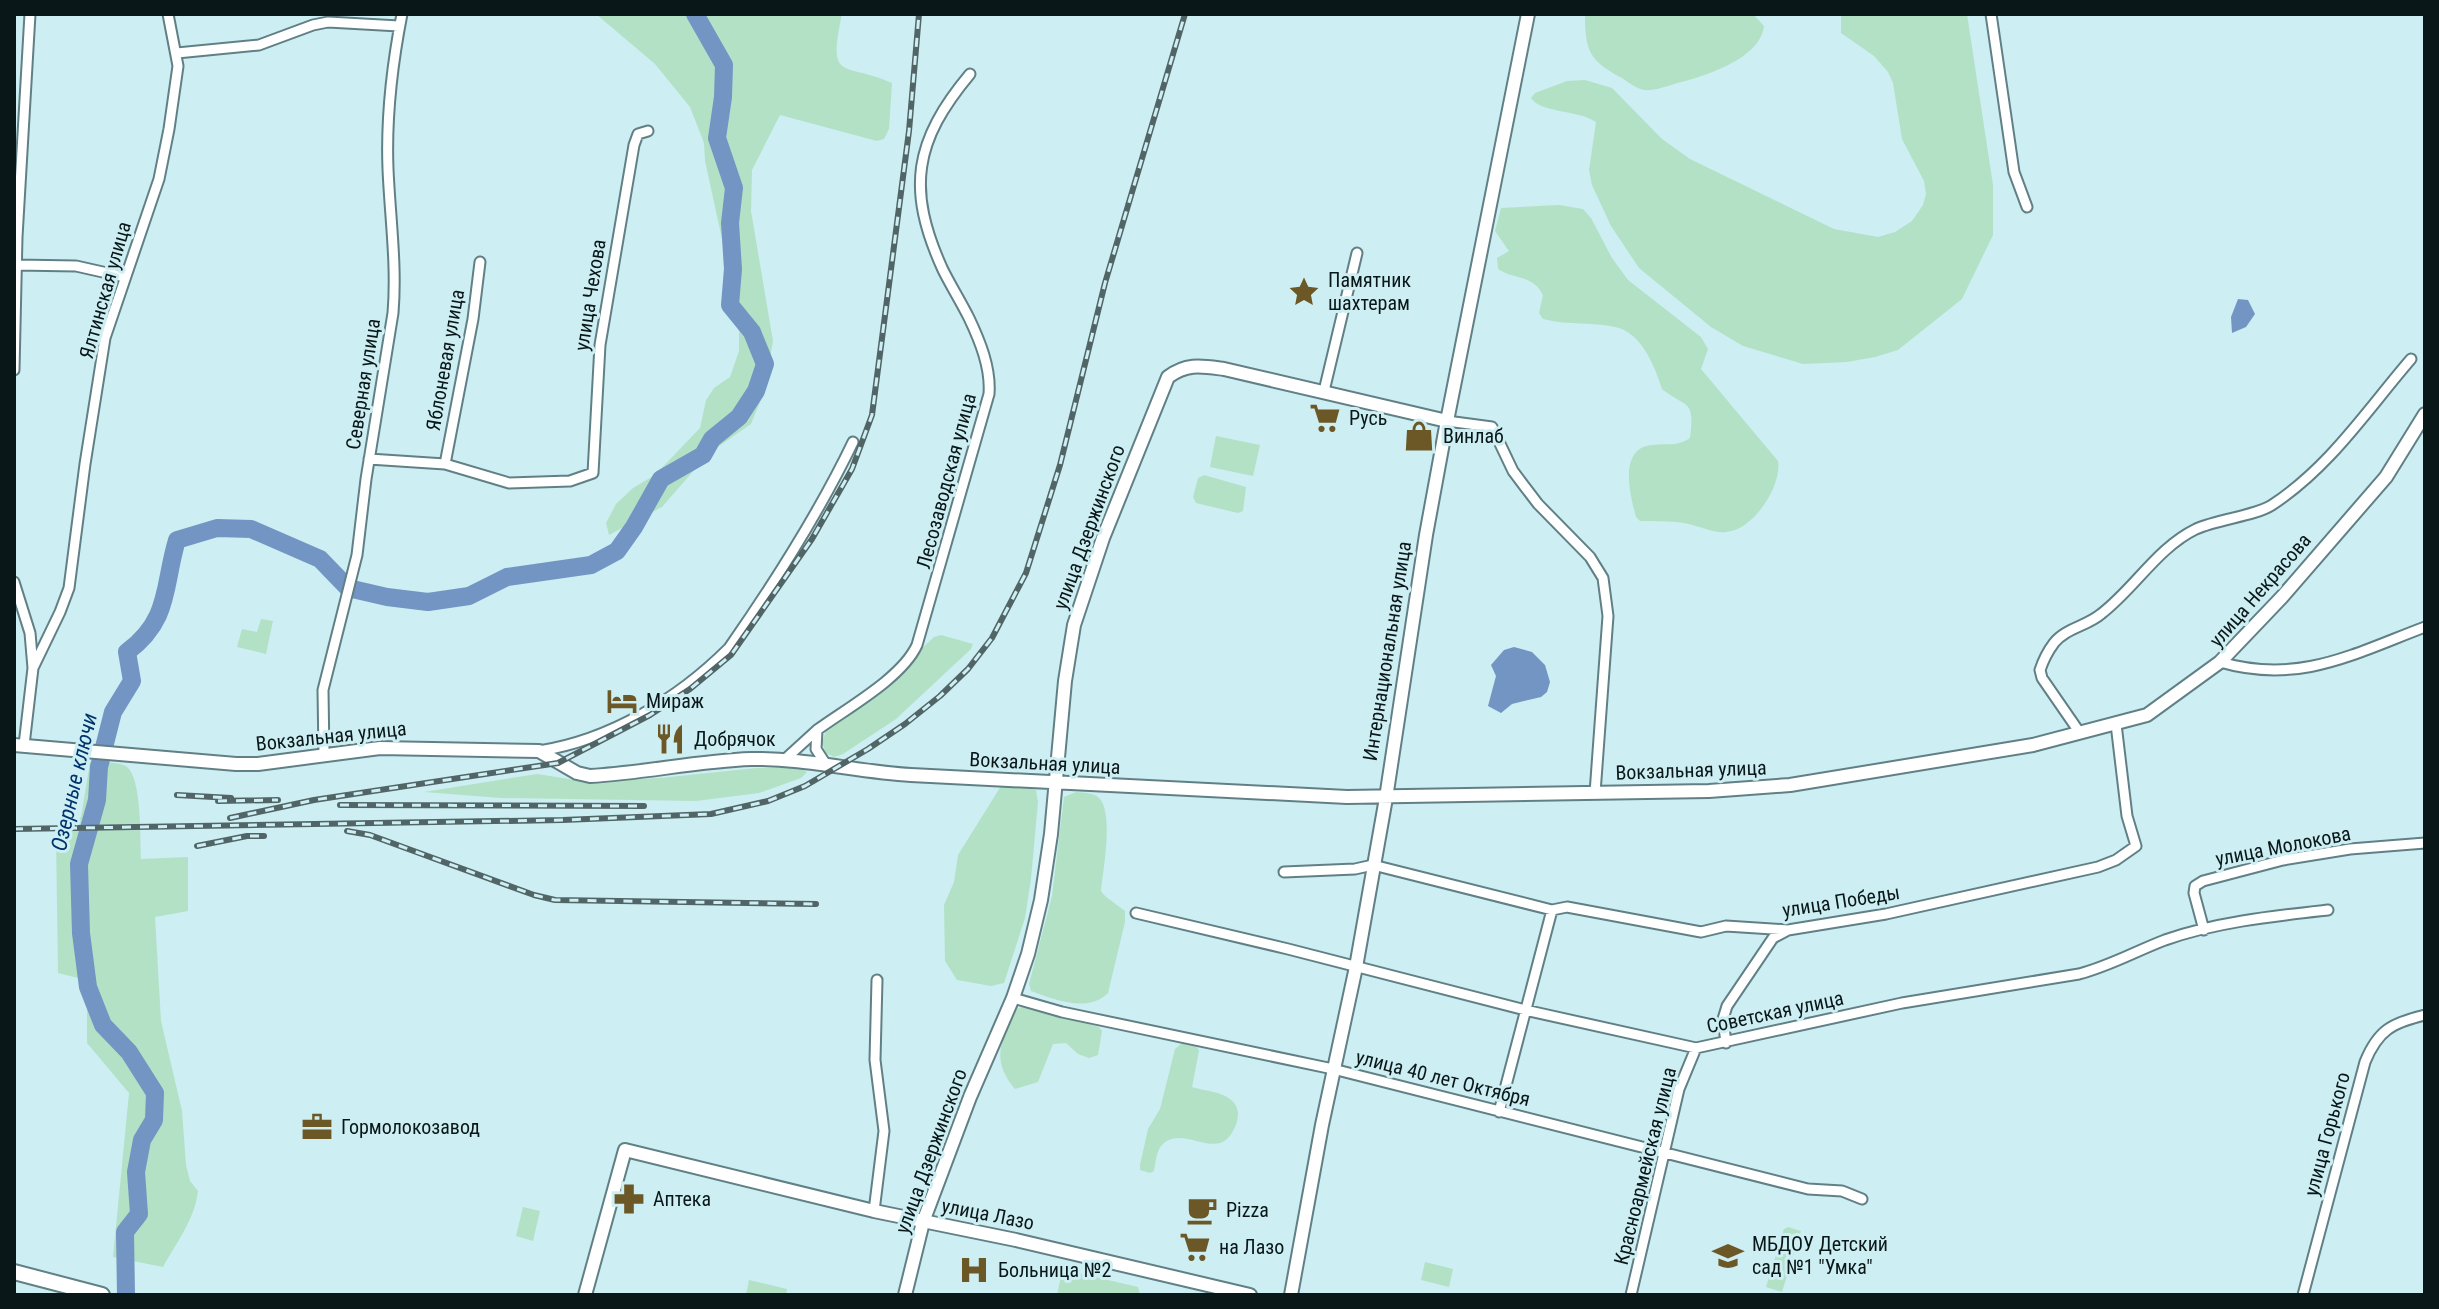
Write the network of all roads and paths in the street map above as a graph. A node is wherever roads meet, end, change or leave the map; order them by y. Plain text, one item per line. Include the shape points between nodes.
1 (30, 14) edge
2 (168, 14) edge
3 (402, 14) edge
4 (1528, 14) edge
5 (1991, 14) edge
6 (399, 26) junction
7 (177, 53) junction
8 (970, 74) dead end
9 (648, 131) dead end
10 (2027, 207) dead end
11 (15, 237) edge
12 (1357, 253) dead end
13 (480, 262) dead end
14 (17, 265) junction
15 (125, 277) junction
16 (2411, 359) dead end
17 (14, 370) edge
18 (1324, 391) junction
19 (2425, 414) edge
20 (1447, 421) junction
21 (853, 442) dead end
22 (369, 459) junction
23 (445, 464) junction
24 (14, 582) edge
25 (2425, 627) edge
26 (2220, 662) junction
27 (33, 668) junction
28 (2116, 724) junction
29 (817, 730) junction
30 (2080, 733) junction
31 (19, 745) edge
32 (539, 751) junction
33 (324, 756) junction
34 (783, 761) junction
35 (827, 766) junction
36 (1055, 784) junction
37 (1595, 793) junction
38 (1386, 798) junction
39 (2425, 843) edge
40 (1373, 865) junction
41 (1284, 872) dead end
42 (1552, 910) junction
43 (2328, 910) dead end
44 (1136, 913) dead end
45 (1788, 930) junction
46 (2204, 930) junction
47 (1356, 967) junction
48 (877, 980) dead end
49 (1013, 998) junction
50 (1525, 1010) junction
51 (2425, 1015) edge
52 (1726, 1043) junction
53 (1696, 1048) junction
54 (1333, 1069) junction
55 (1499, 1112) junction
56 (1665, 1152) junction
57 (1862, 1199) dead end
58 (874, 1211) junction
59 (923, 1222) junction
60 (14, 1272) edge
61 (95, 1293) edge
62 (585, 1295) edge
63 (905, 1295) edge
64 (1250, 1295) edge
65 (1291, 1295) edge
66 (1631, 1295) edge
67 (2303, 1295) edge

1 - 11 street
2 - 7 street, Ялтинская улица
3 - 6 street, Северная улица
4 - 20 main road, Интернациональная улица
5 - 10 street via 2014,172
6 - 7 street via 328,22 259,45
6 - 22 street, Северная улица via 388,132 394,297
7 - 15 street, Ялтинская улица via 159,179
8 - 29 street, Лесозаводская улица via 949,100 925,148 920,204 944,271 980,342 989,394 914,653 888,679
9 - 23 street, улица Чехова via 638,134 634,145 600,345 593,473 570,481 509,483
11 - 14 street
12 - 18 street
13 - 23 street, Яблоневая улица
14 - 15 street via 76,266
14 - 17 street
15 - 27 street, Ялтинская улица via 105,338 69,588
16 - 30 street via 2317,471 2269,507 2196,529 2163,550 2099,617 2056,641 2040,670 2042,678
18 - 20 main road, улица Дзержинского
18 - 36 main road, улица Дзержинского via 1198,365 1182,367 1168,377 1080,605 1065,681
19 - 26 main road, улица Некрасова via 2386,477
20 - 37 street via 1492,427 1513,471 1603,578 1608,616
20 - 38 main road, Интернациональная улица
21 - 32 street via 791,558 729,648 621,726 580,743
22 - 23 street
22 - 33 street, Северная улица via 354,566 323,690
24 - 27 street via 30,633
25 - 26 street, улица Некрасова via 2359,654 2297,669 2259,671
26 - 28 main road, Вокзальная улица via 2147,715
27 - 31 street
28 - 30 main road, Вокзальная улица
28 - 45 street, улица Победы via 2127,816 2136,846 2116,860 1886,914
29 - 34 street, Лесозаводская улица
29 - 35 street via 816,749
30 - 37 main road, Вокзальная улица via 1790,785
31 - 33 main road, Вокзальная улица via 236,764
32 - 33 main road, Вокзальная улица via 398,747
32 - 34 main road, Вокзальная улица via 590,776 751,759
34 - 35 main road, Вокзальная улица
35 - 36 main road, Вокзальная улица
36 - 38 main road, Вокзальная улица
36 - 49 main road, улица Дзержинского via 1041,900
37 - 38 main road, Вокзальная улица
38 - 40 main road, Интернациональная улица
39 - 46 street, улица Молокова via 2296,858 2203,881 2194,893
40 - 41 street, улица Победы
40 - 42 street, улица Победы
40 - 47 main road, Интернациональная улица
42 - 45 street, улица Победы via 1567,907 1701,932 1726,926
42 - 50 street
43 - 46 street, Советская улица
44 - 47 street, Советская улица
45 - 52 street via 1773,938 1727,1006
46 - 52 street, Советская улица via 2090,971 1902,1003
47 - 50 street, Советская улица
47 - 54 main road, Интернациональная улица
48 - 58 street via 875,1060 884,1131
49 - 54 street, улица 40 лет Октября
49 - 59 main road, улица Дзержинского
50 - 53 street, Советская улица
50 - 55 street
51 - 67 street, улица Горького via 2397,1022 2374,1041
52 - 53 street, Советская улица
53 - 56 street, Красноармейская улица via 1679,1089
54 - 55 street, улица 40 лет Октября
54 - 65 main road, Интернациональная улица
55 - 56 street, улица 40 лет Октября
56 - 57 street, улица 40 лет Октября
56 - 66 street, Красноармейская улица
58 - 59 main road, улица Лазо
58 - 62 main road, улица Лазо via 625,1150
59 - 63 main road, улица Дзержинского
59 - 64 main road, улица Лазо
60 - 61 main road

